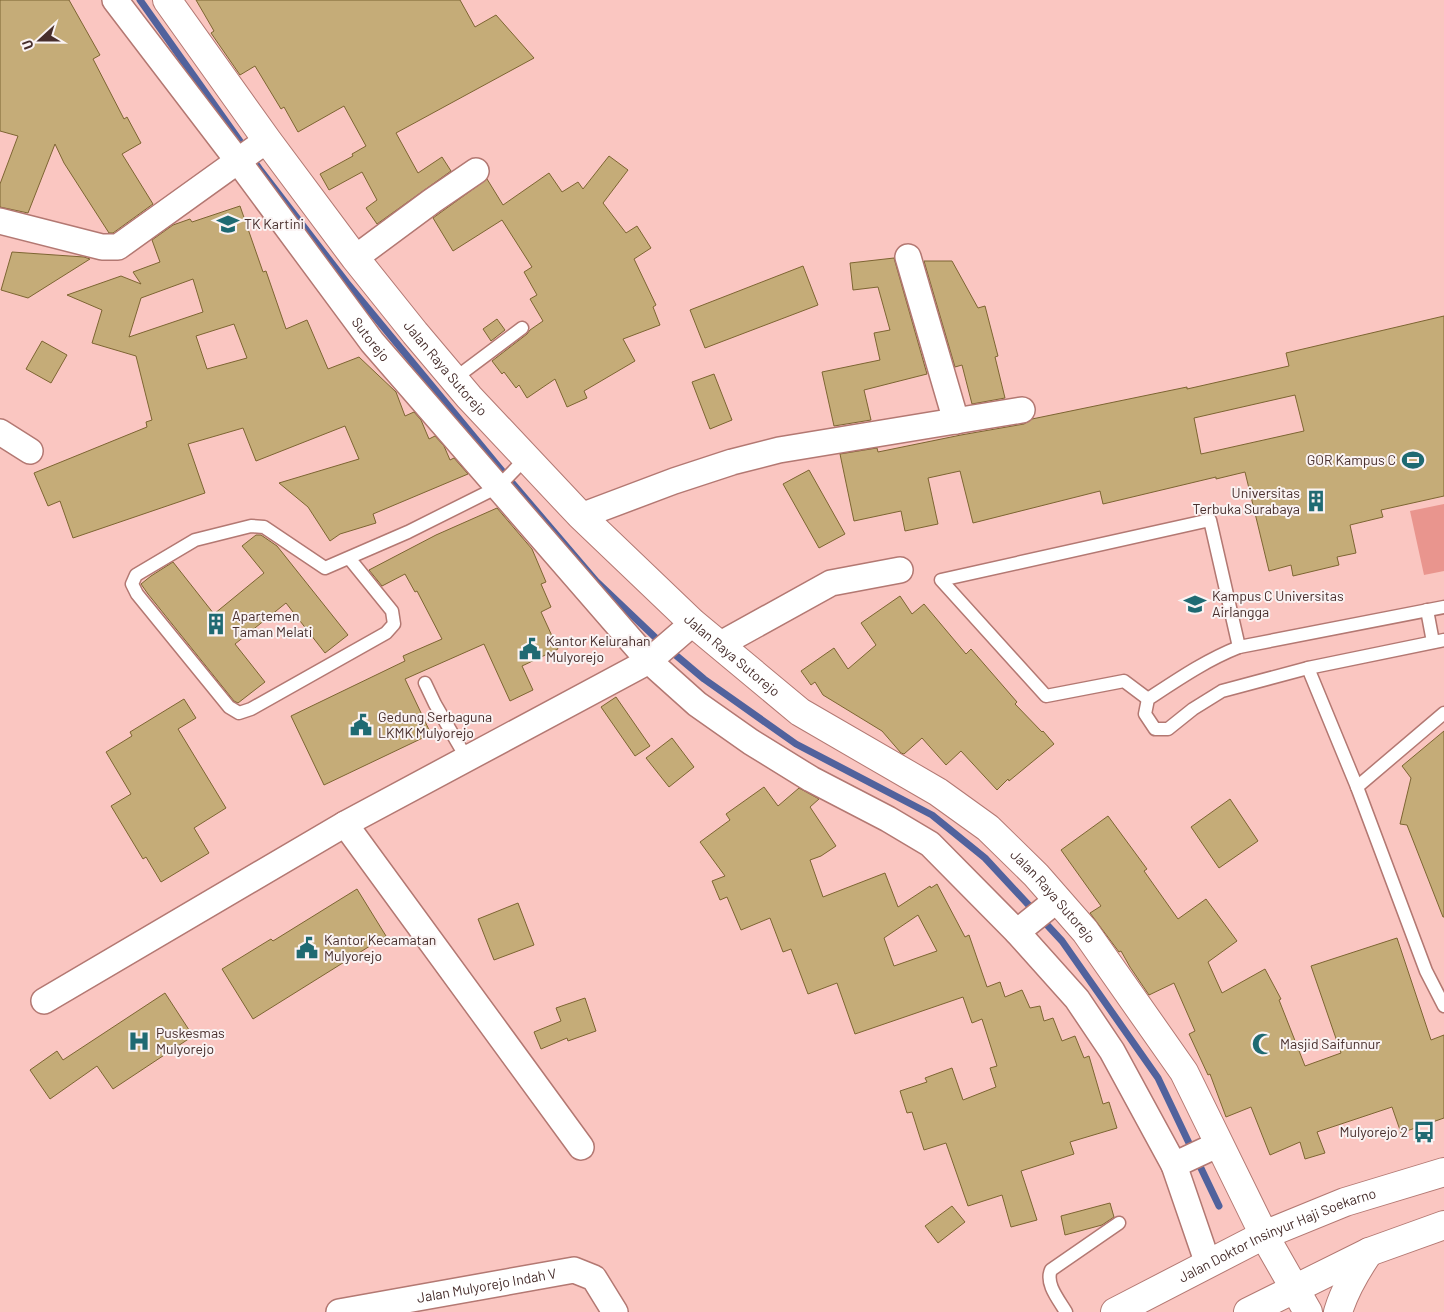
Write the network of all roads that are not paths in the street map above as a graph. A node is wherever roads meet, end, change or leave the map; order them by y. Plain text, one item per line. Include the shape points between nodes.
1 (115, 0) edge
2 (167, 0) edge
3 (252, 151) junction
4 (476, 171) dead end
5 (0, 221) edge
6 (908, 256) dead end
7 (356, 258) junction
8 (522, 328) dead end
9 (454, 379) junction
10 (1022, 410) dead end
11 (956, 421) junction
12 (0, 432) edge
13 (30, 451) dead end
14 (523, 460) junction
15 (500, 484) junction
16 (581, 516) junction
17 (349, 558) junction
18 (900, 570) dead end
19 (1444, 607) edge
20 (1428, 610) junction
21 (687, 628) junction
22 (1439, 641) edge
23 (719, 645) junction
24 (1239, 648) junction
25 (653, 658) junction
26 (1308, 668) junction
27 (425, 684) dead end
28 (1148, 699) junction
29 (1444, 713) edge
30 (466, 759) junction
31 (1357, 787) junction
32 (346, 824) junction
33 (1053, 903) junction
34 (1022, 927) junction
35 (44, 1001) dead end
36 (1444, 1006) edge
37 (1214, 1146) junction
38 (581, 1148) dead end
39 (1177, 1164) junction
40 (1444, 1172) edge
41 (1119, 1223) dead end
42 (1444, 1224) edge
43 (1257, 1238) junction
44 (1369, 1252) junction
45 (1215, 1260) junction
46 (1279, 1303) edge
47 (339, 1312) edge
48 (615, 1312) edge
49 (1066, 1312) edge
50 (1115, 1312) edge
51 (1338, 1312) edge

1 - 3 street, Sutorejo
2 - 3 main road, Jalan Raya Sutorejo
3 - 5 street via 130,240 114,248
3 - 7 main road, Jalan Raya Sutorejo
3 - 15 street, Sutorejo via 372,342
4 - 7 street
6 - 11 street
7 - 9 main road, Jalan Raya Sutorejo
8 - 9 lane
9 - 14 main road, Jalan Raya Sutorejo
10 - 11 street
11 - 16 street via 779,450 674,481
12 - 13 street
14 - 15 lane
14 - 16 main road, Jalan Raya Sutorejo
15 - 17 lane via 408,532
15 - 25 street, Sutorejo
16 - 21 main road, Jalan Raya Sutorejo
17 - 17 lane via 325,568 264,527 251,526 195,540 136,575 132,584 229,707 240,713 386,633 394,624 392,611
18 - 23 street via 832,583
19 - 20 lane
20 - 22 lane
20 - 24 lane
21 - 23 main road, Jalan Raya Sutorejo
21 - 25 street
22 - 26 lane
23 - 33 main road, Jalan Raya Sutorejo via 800,712 938,792 988,828 1036,875
24 - 28 lane via 1221,654
24 - 28 lane via 1210,520 941,580 1046,696 1124,681
25 - 30 street
25 - 34 street, Sutorejo via 697,704 750,742 930,844
26 - 28 lane via 1222,691 1168,729 1155,729 1144,714
26 - 31 lane
27 - 30 lane
29 - 31 lane
30 - 32 street
31 - 36 lane via 1426,971
32 - 35 street
32 - 38 street
33 - 34 street
33 - 37 main road, Jalan Raya Sutorejo via 1085,931 1184,1072
34 - 39 street, Sutorejo via 1077,999 1112,1052
37 - 39 street
37 - 43 main road, Jalan Raya Sutorejo
39 - 45 street, Sutorejo
40 - 43 main road, Jalan Doktor Insinyur Haji Soekarno via 1345,1202
41 - 49 lane via 1051,1270 1049,1282
42 - 44 main road
43 - 45 main road, Jalan Doktor Insinyur Haji Soekarno
43 - 46 main road, Jalan Raya Sutorejo
44 - 46 main road via 1327,1271
44 - 51 main road via 1352,1278
45 - 50 main road, Jalan Doktor Insinyur Haji Soekarno
47 - 48 street, Jalan Mulyorejo Indah V via 574,1270 594,1278

